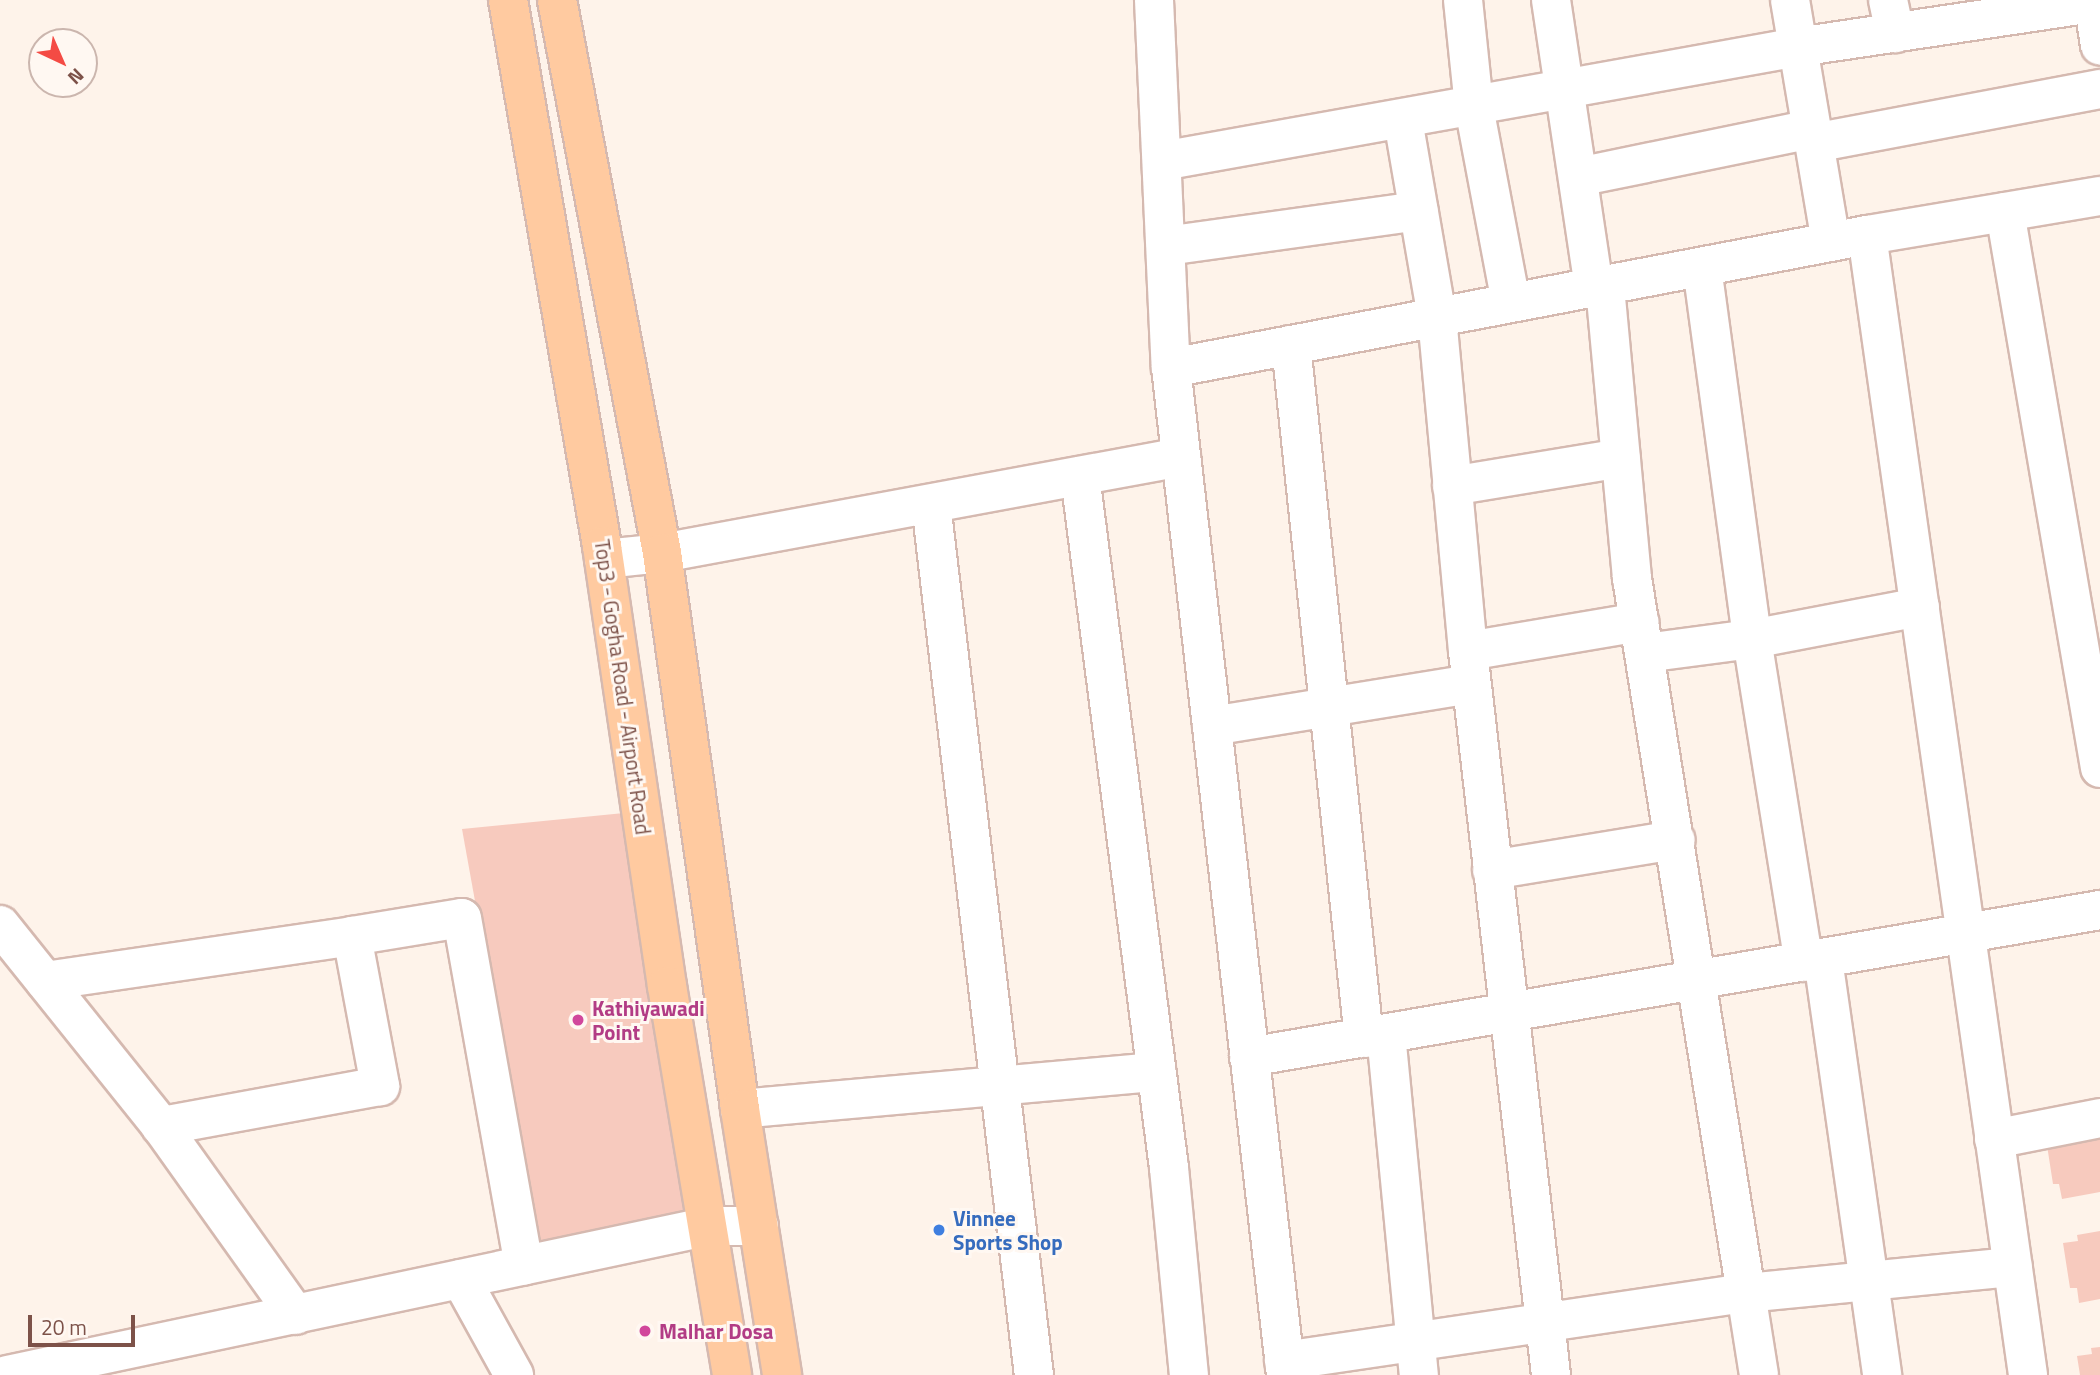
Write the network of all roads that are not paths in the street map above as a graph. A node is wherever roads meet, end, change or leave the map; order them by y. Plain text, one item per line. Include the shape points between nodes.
1 (508, 0) edge
2 (557, 0) edge
3 (1154, 0) edge
4 (1463, 0) edge
5 (1551, 0) edge
6 (1790, 0) edge
7 (2095, 2) edge
8 (1892, 16) edge
9 (2100, 45) edge
10 (1798, 47) junction
11 (2100, 89) edge
12 (1564, 90) junction
13 (1474, 107) junction
14 (1403, 120) junction
15 (1813, 136) junction
16 (1162, 162) junction
17 (1578, 177) junction
18 (2100, 196) edge
19 (1419, 211) junction
20 (2005, 212) junction
21 (1849, 239) junction
22 (1166, 246) junction
23 (1702, 267) junction
24 (1599, 286) junction
25 (1511, 303) junction
26 (1437, 317) junction
27 (1291, 345) junction
28 (1171, 368) junction
29 (1181, 457) junction
30 (1621, 458) junction
31 (1080, 477) junction
32 (1452, 486) junction
33 (931, 504) junction
34 (662, 554) junction
35 (604, 559) junction
36 (1920, 607) junction
37 (1642, 637) junction
38 (1752, 639) junction
39 (1469, 667) junction
40 (1326, 708) junction
41 (1212, 726) junction
42 (2100, 768) edge
43 (1676, 840) junction
44 (1492, 870) junction
45 (2100, 910) edge
46 (0, 925) edge
47 (1966, 934) junction
48 (352, 936) junction
49 (1813, 961) junction
50 (1699, 980) junction
51 (45, 981) junction
52 (1508, 1013) junction
53 (1375, 1036) junction
54 (1249, 1057) junction
55 (1157, 1072) junction
56 (998, 1084) junction
57 (740, 1109) junction
58 (2100, 1118) edge
59 (161, 1126) junction
60 (1994, 1139) junction
61 (710, 1226) junction
62 (759, 1226) junction
63 (524, 1266) junction
64 (2013, 1267) junction
65 (461, 1279) junction
66 (1867, 1281) junction
67 (1746, 1293) junction
68 (296, 1315) junction
69 (1546, 1322) junction
70 (1417, 1358) edge
71 (1285, 1368) edge
72 (7, 1375) edge
73 (514, 1375) edge
74 (732, 1375) edge
75 (782, 1375) edge
76 (1034, 1375) edge
77 (1189, 1375) edge
78 (1551, 1375) edge
79 (1759, 1375) edge
80 (1882, 1375) edge
81 (2028, 1375) edge

1 - 35 main road, Top3 - Gogha Road - Airport Road
2 - 34 main road
3 - 16 street
4 - 13 street
5 - 12 street
6 - 10 street
7 - 8 street
7 - 9 street
8 - 10 street
10 - 12 street
10 - 15 street
11 - 15 street
12 - 13 street
12 - 17 street
13 - 14 street
13 - 25 street
14 - 16 street
14 - 19 street
15 - 17 street
15 - 21 street
16 - 22 street
17 - 24 street
18 - 20 street
19 - 22 street
19 - 26 street
20 - 21 street
20 - 42 street
21 - 23 street
21 - 36 street
22 - 28 street
23 - 24 street
23 - 38 street
24 - 25 street
24 - 30 street
25 - 26 street
26 - 27 street
26 - 32 street
27 - 28 street
27 - 40 street
28 - 29 street
29 - 31 street
29 - 41 street
30 - 32 street
30 - 37 street
31 - 33 street
31 - 55 street
32 - 39 street
33 - 34 street
33 - 56 street
34 - 35 street
34 - 57 main road
35 - 61 main road, Top3 - Gogha Road - Airport Road via 667,986
36 - 38 street
36 - 47 street
37 - 38 street
37 - 39 street
37 - 43 street
38 - 49 street
39 - 40 street
39 - 44 street
40 - 41 street
40 - 53 street
41 - 54 street
43 - 44 street
43 - 50 street
44 - 52 street
45 - 47 street
46 - 51 street
47 - 49 street
47 - 60 street
48 - 51 street
48 - 59 street via 380,1086
48 - 63 street via 462,918
49 - 50 street
49 - 66 street
50 - 52 street
50 - 67 street
51 - 59 street
52 - 53 street
52 - 69 street
53 - 54 street
53 - 70 street
54 - 71 street
55 - 56 street
55 - 77 street
56 - 57 street
56 - 76 street
57 - 62 main road
58 - 60 street
59 - 68 street
60 - 64 street
61 - 62 street
61 - 63 street
61 - 74 main road, Top3 - Gogha Road - Airport Road
62 - 75 main road
63 - 65 street
64 - 66 street
64 - 81 street
65 - 68 street
65 - 73 street
66 - 67 street
66 - 80 street
67 - 69 street
67 - 79 street
68 - 72 street
69 - 70 street
69 - 78 street
70 - 71 street

